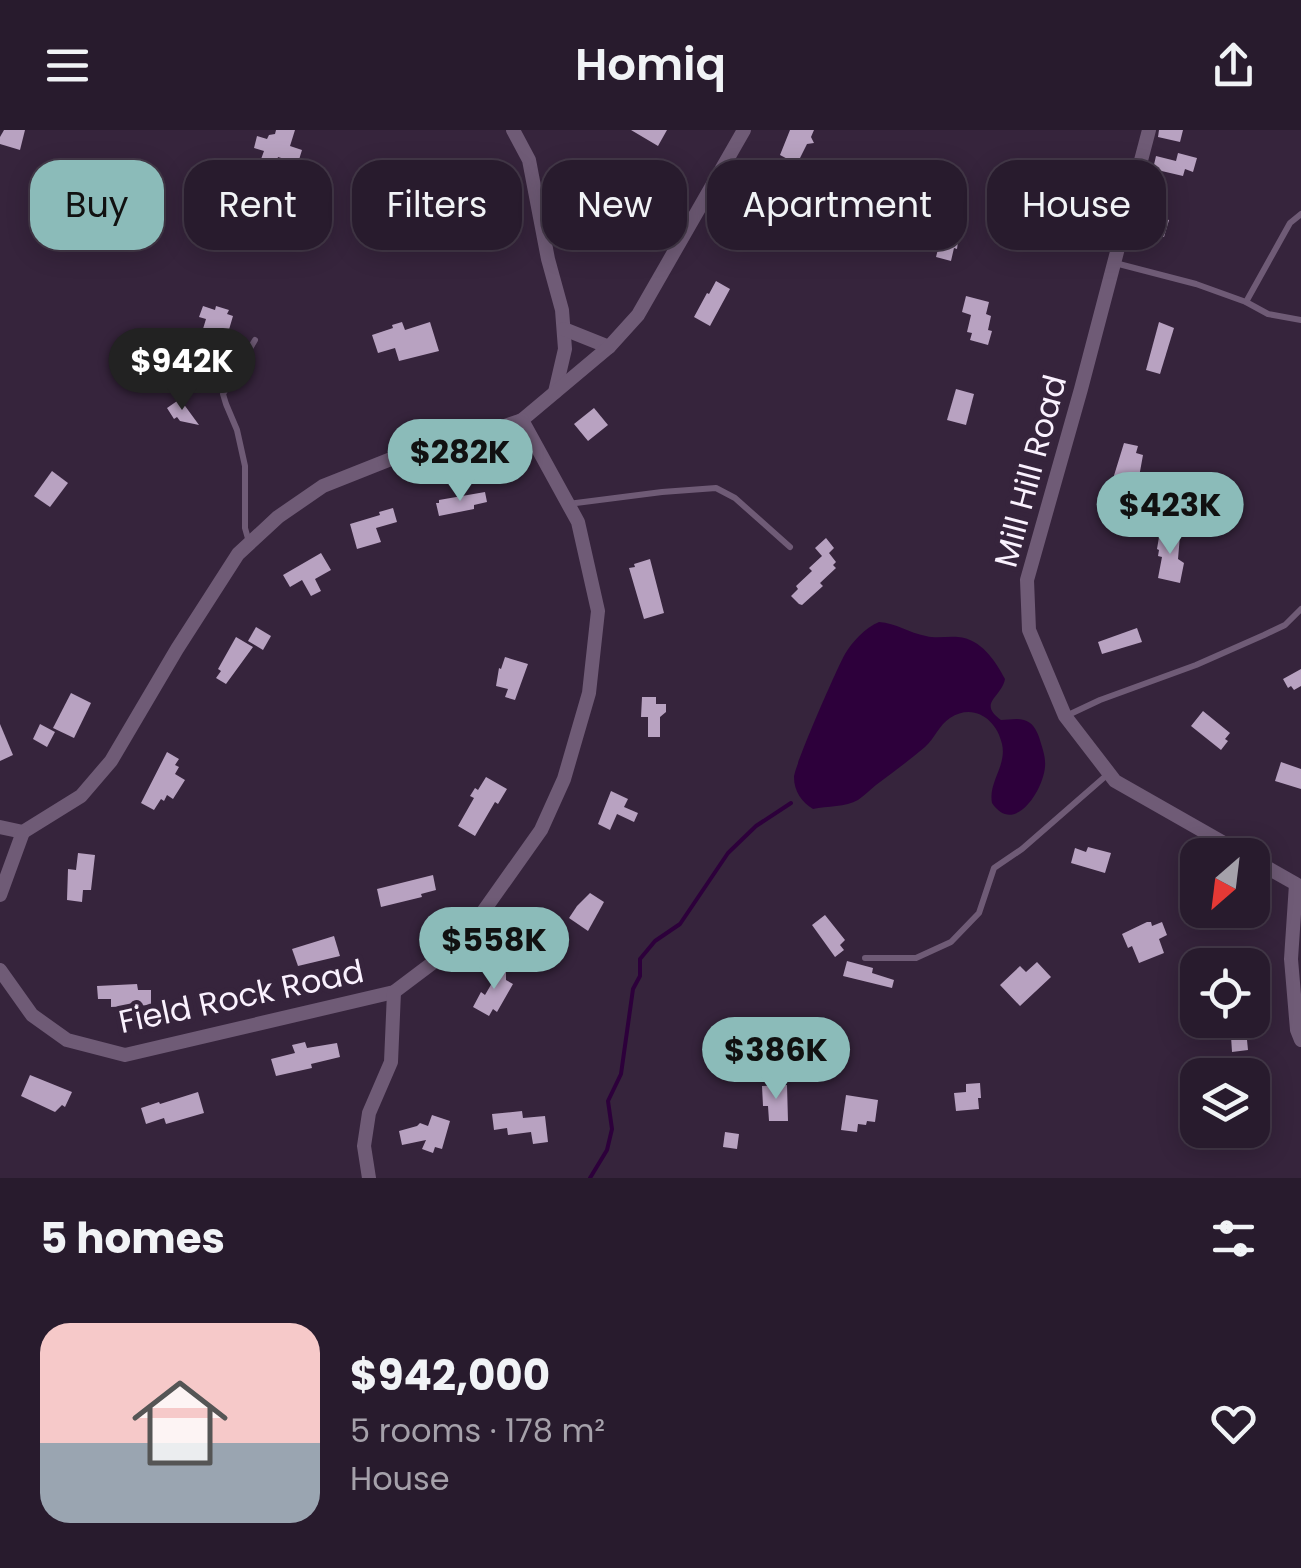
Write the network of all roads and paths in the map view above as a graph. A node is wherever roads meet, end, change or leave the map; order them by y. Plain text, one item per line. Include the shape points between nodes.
1 (513, 130) edge
2 (744, 130) edge
3 (1149, 130) edge
4 (1301, 214) edge
5 (1113, 262) junction
6 (1246, 302) junction
7 (1301, 320) edge
8 (564, 330) junction
9 (255, 340) dead end
10 (610, 347) junction
11 (555, 393) junction
12 (522, 420) junction
13 (568, 504) junction
14 (249, 544) junction
15 (790, 547) dead end
16 (1301, 609) edge
17 (1065, 716) junction
18 (1109, 773) junction
19 (0, 827) edge
20 (24, 832) junction
21 (1215, 838) edge
22 (1270, 869) edge
23 (1298, 884) edge
24 (0, 895) edge
25 (865, 958) dead end
26 (0, 970) edge
27 (394, 992) junction
28 (1301, 1040) edge
29 (368, 1178) edge

1 - 8 street via 529,160
2 - 10 street via 638,315
3 - 5 street, Mill Hill Road
4 - 6 lane
5 - 6 lane
5 - 17 street, Mill Hill Road via 1027,580 1029,630
6 - 7 lane
8 - 10 street
8 - 11 street
9 - 14 lane via 224,394 245,466
10 - 11 street
11 - 12 street
12 - 13 street
12 - 14 street via 324,486
13 - 15 lane via 716,488
13 - 27 street via 598,611 589,692 564,779 541,830 463,940
14 - 20 street via 111,761 80,796
16 - 17 lane via 1264,635
17 - 18 street, Mill Hill Road
18 - 21 street, Mill Hill Road
18 - 25 lane via 994,868 979,912 951,942 916,958
19 - 20 street
20 - 24 street
22 - 23 street
23 - 28 street via 1291,959
26 - 27 street, Field Rock Road via 32,1015 67,1040 125,1055
27 - 29 street, Field Rock Road via 390,1062 368,1113

